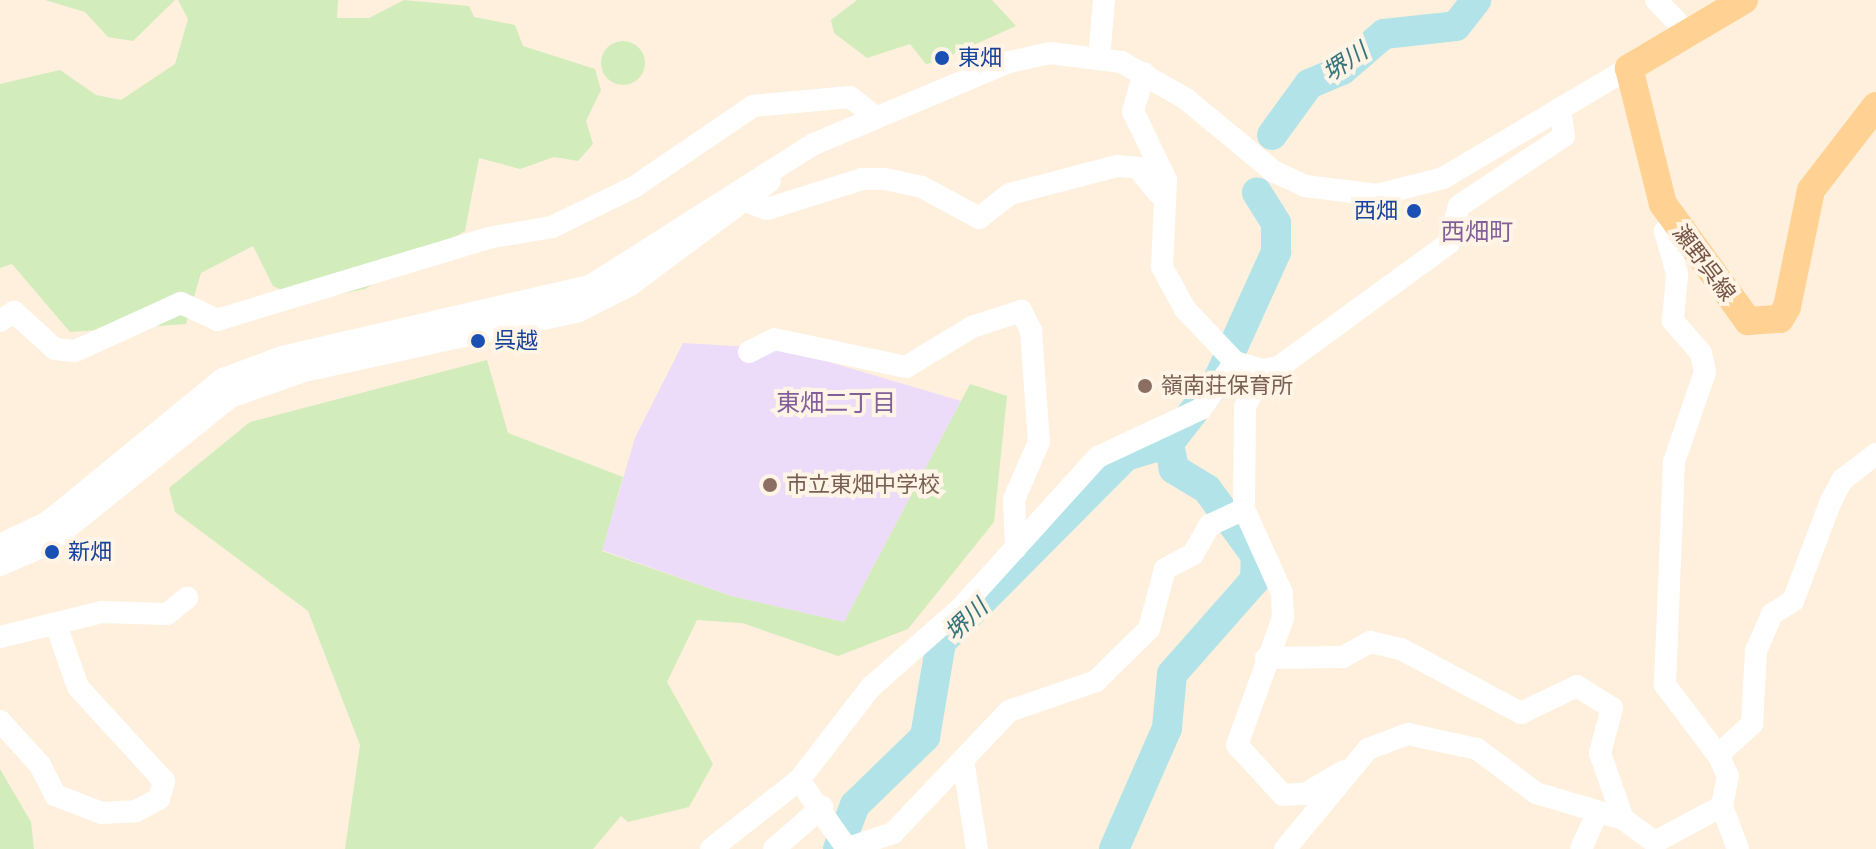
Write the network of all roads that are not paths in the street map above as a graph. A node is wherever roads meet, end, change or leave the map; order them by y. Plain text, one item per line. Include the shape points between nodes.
1 (1104, 0) edge
2 (1656, 0) edge
3 (1744, 0) edge
4 (1688, 33) junction
5 (1099, 58) junction
6 (1629, 68) junction
7 (1144, 73) junction
8 (1876, 106) edge
9 (1560, 108) junction
10 (876, 117) junction
11 (814, 144) junction
12 (745, 201) junction
13 (1163, 224) junction
14 (1673, 224) junction
15 (0, 321) edge
16 (749, 352) dead end
17 (1235, 362) junction
18 (1263, 370) junction
19 (1876, 454) edge
20 (1244, 509) junction
21 (0, 545) edge
22 (1016, 548) junction
23 (0, 565) edge
24 (187, 598) dead end
25 (57, 628) junction
26 (0, 637) edge
27 (1266, 658) junction
28 (0, 721) edge
29 (1718, 755) junction
30 (964, 766) junction
31 (1348, 769) junction
32 (799, 780) junction
33 (1722, 806) junction
34 (822, 807) junction
35 (1597, 813) junction
36 (1623, 819) junction
37 (846, 848) edge
38 (711, 849) edge
39 (774, 849) edge
40 (977, 849) edge
41 (1285, 849) edge
42 (1581, 849) edge
43 (1738, 849) edge

1 - 5 street
2 - 4 street
3 - 4 main road
4 - 6 main road
5 - 7 street
5 - 10 street via 1050,53 1009,62
6 - 9 street
6 - 14 main road, 瀬野呉線
7 - 9 street via 1273,171 1338,193 1377,195 1443,178
7 - 13 street via 1133,111 1166,180
8 - 14 main road, 瀬野呉線 via 1811,190 1794,286 1780,319 1748,321
9 - 18 street via 1564,136 1459,206 1449,243 1279,367
10 - 11 street
10 - 15 street via 850,97 753,106 634,187 552,227 488,238 217,320 181,303 75,351 55,349 14,312
11 - 12 street
11 - 21 street via 590,286 282,357 223,379 48,522
12 - 13 street via 767,209 862,179 885,179 922,187 979,218 1010,194 1117,166 1153,179
12 - 23 street via 630,285 579,311 304,371 230,397 46,545
13 - 17 street via 1162,267 1171,288
14 - 29 street via 1665,231 1677,274 1673,321 1701,353 1705,372 1674,462 1665,685 1673,705
16 - 22 street via 774,339 906,367 1006,311 1021,311 1031,331 1039,442 1014,499
17 - 18 street
17 - 22 street via 1201,409 1098,457
18 - 20 street via 1245,407
19 - 29 street via 1842,480 1793,601 1772,614 1756,651 1752,724
20 - 27 street via 1282,593 1283,618
20 - 30 street via 1210,525 1193,554 1165,569 1149,629 1096,681 1009,711
22 - 32 street via 871,687
24 - 25 street via 167,614 102,612
25 - 26 street
25 - 28 street via 78,687 164,781 159,799 136,811 102,813 55,795 40,765
27 - 31 street via 1237,745 1283,795 1305,794
27 - 36 street via 1343,657 1370,642 1401,649 1521,713 1577,686 1612,708 1600,753
29 - 33 street via 1728,776
30 - 37 street via 893,833
30 - 40 street
31 - 35 street via 1368,749 1408,734 1434,734 1499,761 1536,793
31 - 41 street
32 - 34 street
32 - 38 street
33 - 36 street via 1666,841 1655,842
33 - 43 street
34 - 37 street
34 - 39 street
35 - 36 street
35 - 42 street

